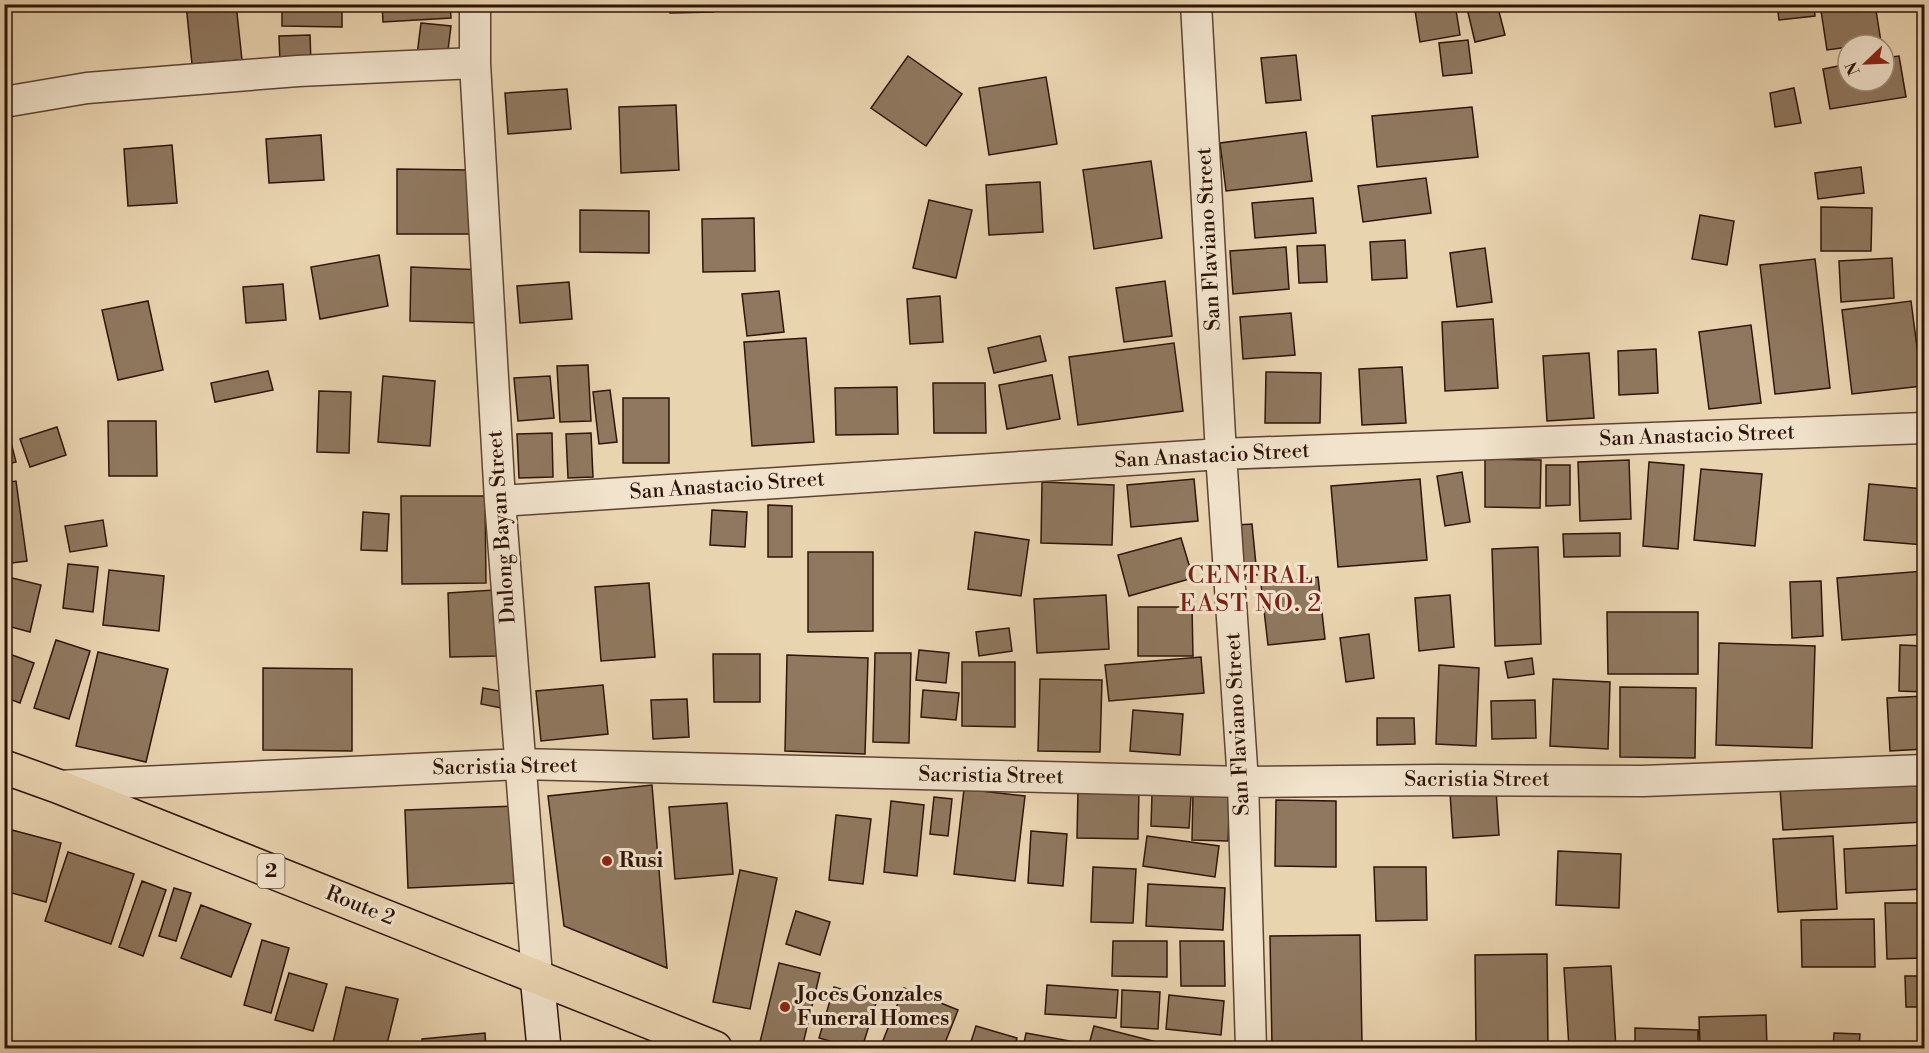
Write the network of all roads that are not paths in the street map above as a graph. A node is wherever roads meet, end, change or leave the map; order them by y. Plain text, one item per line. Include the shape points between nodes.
1 (475, 4) edge
2 (1196, 4) edge
3 (475, 63) junction
4 (4, 102) edge
5 (1924, 428) edge
6 (1221, 454) junction
7 (500, 501) junction
8 (519, 764) junction
9 (4, 767) edge
10 (1924, 770) edge
11 (1243, 782) junction
12 (57, 786) junction
13 (537, 976) junction
14 (544, 1048) edge
15 (715, 1048) edge
16 (1251, 1048) edge

1 - 3 street, Dulong Bayan Street
2 - 6 street, San Flaviano Street
3 - 4 street via 298,71 99,87
3 - 7 street, Dulong Bayan Street
5 - 6 street, San Anastacio Street
6 - 7 street, San Anastacio Street
6 - 11 street, San Flaviano Street
7 - 8 street, Dulong Bayan Street
8 - 11 street, Sacristia Street
8 - 12 street, Sacristia Street
8 - 13 street, Dulong Bayan Street
9 - 12 highway, Route 2 / 2
10 - 11 street, Sacristia Street via 1643,781
11 - 16 street, San Flaviano Street
12 - 13 highway, Route 2 / 2
13 - 14 street, Dulong Bayan Street
13 - 15 highway, Route 2 / 2

